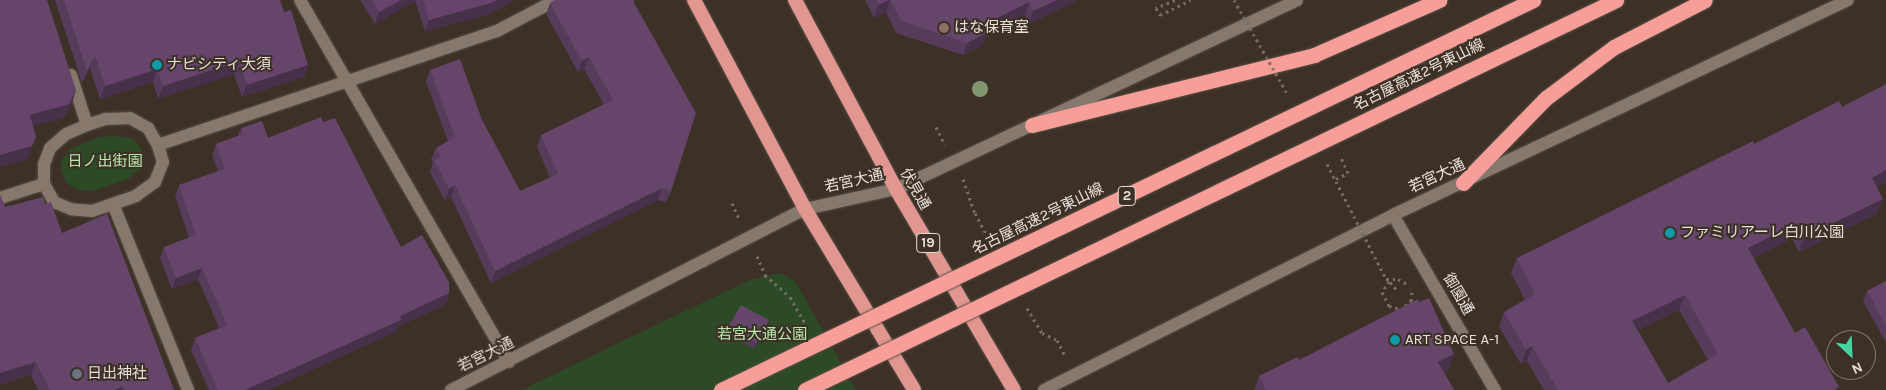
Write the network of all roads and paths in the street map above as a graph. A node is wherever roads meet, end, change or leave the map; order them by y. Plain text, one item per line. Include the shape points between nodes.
1 (300, 0) edge
2 (556, 0) edge
3 (694, 0) edge
4 (795, 0) edge
5 (1175, 0) edge
6 (1191, 0) edge
7 (1297, 0) edge
8 (1439, 0) edge
9 (1533, 0) edge
10 (1616, 0) edge
11 (1705, 0) edge
12 (1848, 0) edge
13 (1279, 4) edge
14 (67, 63) edge
15 (347, 82) junction
16 (1032, 125) junction
17 (87, 126) junction
18 (158, 145) junction
19 (1463, 183) junction
20 (44, 184) junction
21 (896, 189) junction
22 (0, 198) edge
23 (113, 204) junction
24 (805, 209) junction
25 (1393, 215) junction
26 (1386, 279) dead end
27 (1396, 289) dead end
28 (509, 362) junction
29 (188, 390) edge
30 (450, 390) edge
31 (720, 390) edge
32 (805, 390) edge
33 (914, 390) edge
34 (1014, 390) edge
35 (1044, 390) edge
36 (1495, 390) edge

1 - 15 street
2 - 15 street via 497,31
3 - 24 highway
4 - 21 highway, 伏見通 / 19
5 - 6 path via 1156,8 1160,15
7 - 13 street, 若宮大通
8 - 16 highway via 1314,55
9 - 31 highway, 名古屋高速2号東山線 / 2, bridge
10 - 32 highway, 名古屋高速2号東山線 / 2, bridge
11 - 19 highway via 1614,48 1546,98
12 - 19 street, 若宮大通
13 - 16 street, 若宮大通
14 - 17 street
15 - 18 street
15 - 28 street
16 - 21 street, 若宮大通
17 - 18 street via 105,119 130,118 148,128
17 - 20 street via 66,134 50,148 44,164
18 - 23 street via 163,162 156,182 136,196
19 - 25 street, 若宮大通
20 - 22 street
20 - 23 street via 54,202 71,210 92,211
21 - 24 street, 若宮大通
21 - 34 highway, 伏見通 / 19
23 - 29 street
24 - 28 street, 若宮大通
24 - 33 highway
25 - 35 street, 若宮大通
25 - 36 street, 御園通
26 - 27 path via 1405,282 1413,292 1411,301 1399,310 1389,306 1382,292 1389,281
28 - 30 street, 若宮大通

